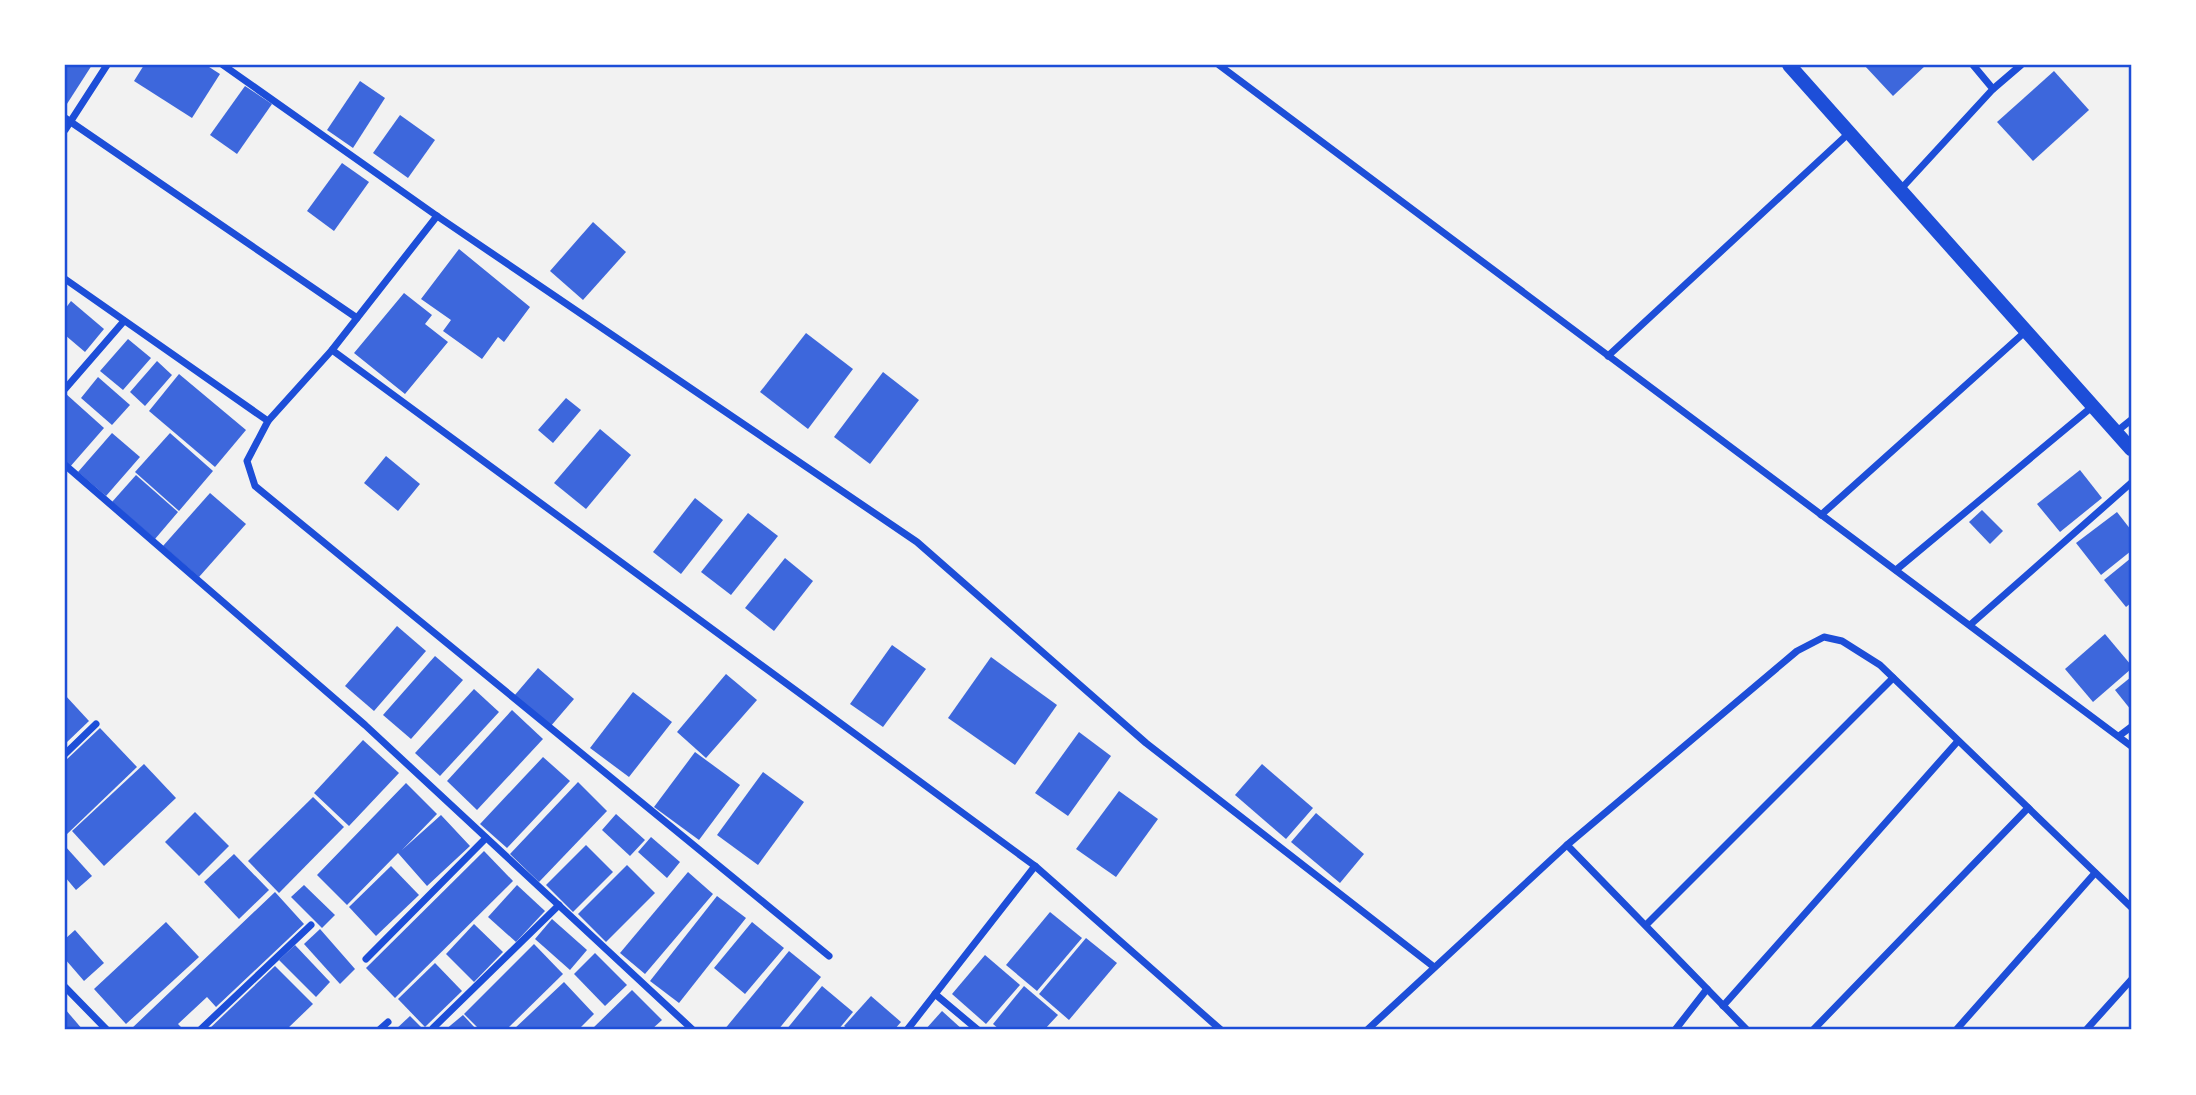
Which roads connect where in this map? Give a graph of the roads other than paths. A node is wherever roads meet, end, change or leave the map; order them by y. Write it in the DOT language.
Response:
graph roads {
  1 [pos="107,65"];
  2 [pos="223,65"];
  3 [pos="1219,65"];
  4 [pos="1789,65"];
  5 [pos="1973,65"];
  6 [pos="2021,65"];
  7 [pos="1993,89"];
  8 [pos="68,119"];
  9 [pos="65,130"];
  10 [pos="1850,132"];
  11 [pos="1900,190"];
  12 [pos="438,216"];
  13 [pos="65,279"];
  14 [pos="357,318"];
  15 [pos="124,321"];
  16 [pos="2026,331"];
  17 [pos="332,350"];
  18 [pos="1608,356"];
  19 [pos="65,389"];
  20 [pos="2092,406"];
  21 [pos="2131,420"];
  22 [pos="268,421"];
  23 [pos="2116,432"];
  24 [pos="2131,449"];
  25 [pos="65,465"];
  26 [pos="2131,483"];
  27 [pos="1822,515"];
  28 [pos="1896,570"];
  29 [pos="1970,625"];
  30 [pos="1893,678"];
  31 [pos="96,724"];
  32 [pos="2131,727"];
  33 [pos="2119,736"];
  34 [pos="1958,741"];
  35 [pos="2131,746"];
  36 [pos="65,754"];
  37 [pos="2028,808"];
  38 [pos="486,838"];
  39 [pos="1567,845"];
  40 [pos="1035,866"];
  41 [pos="2095,873"];
  42 [pos="559,905"];
  43 [pos="2131,907"];
  44 [pos="311,925"];
  45 [pos="1646,925"];
  46 [pos="829,956"];
  47 [pos="366,959"];
  48 [pos="1434,967"];
  49 [pos="2131,980"];
  50 [pos="1707,989"];
  51 [pos="67,993"];
  52 [pos="935,994"];
  53 [pos="1723,1006"];
  54 [pos="388,1022"];
  55 [pos="433,1028"];
  56 [pos="107,1030"];
  57 [pos="200,1030"];
  58 [pos="379,1030"];
  59 [pos="693,1030"];
  60 [pos="907,1030"];
  61 [pos="978,1030"];
  62 [pos="1221,1030"];
  63 [pos="1367,1030"];
  64 [pos="1675,1030"];
  65 [pos="1747,1030"];
  66 [pos="1813,1030"];
  67 [pos="1956,1030"];
  68 [pos="2087,1030"];
  1 -- 8 [label="street"];
  2 -- 12 [label="street"];
  3 -- 18 [label="street"];
  4 -- 10 [label="main road"];
  5 -- 7 [label="street"];
  6 -- 7 [label="street"];
  7 -- 11 [label="street"];
  8 -- 9 [label="street"];
  8 -- 14 [label="street"];
  10 -- 11 [label="main road"];
  10 -- 18 [label="street"];
  11 -- 16 [label="main road"];
  12 -- 14 [label="street"];
  12 -- 48 [label="street"];
  13 -- 15 [label="street"];
  14 -- 17 [label="street"];
  15 -- 19 [label="street"];
  15 -- 22 [label="street"];
  16 -- 20 [label="main road"];
  16 -- 27 [label="street"];
  17 -- 22 [label="street"];
  17 -- 40 [label="street"];
  18 -- 27 [label="street"];
  20 -- 23 [label="main road"];
  20 -- 28 [label="street"];
  21 -- 23 [label="street"];
  22 -- 46 [label="street"];
  23 -- 24 [label="main road"];
  25 -- 38 [label="street"];
  26 -- 29 [label="street"];
  27 -- 28 [label="street"];
  28 -- 29 [label="street"];
  29 -- 33 [label="street"];
  30 -- 34 [label="street"];
  30 -- 39 [label="street"];
  30 -- 45 [label="street"];
  31 -- 36 [label="street"];
  32 -- 33 [label="street"];
  33 -- 35 [label="street"];
  34 -- 37 [label="street"];
  34 -- 53 [label="street"];
  37 -- 41 [label="street"];
  37 -- 66 [label="street"];
  38 -- 42 [label="street"];
  38 -- 47 [label="street"];
  39 -- 45 [label="street"];
  39 -- 48 [label="street"];
  40 -- 52 [label="street"];
  40 -- 62 [label="street"];
  41 -- 43 [label="street"];
  41 -- 67 [label="street"];
  42 -- 55 [label="street"];
  42 -- 59 [label="street"];
  44 -- 57 [label="street"];
  45 -- 50 [label="street"];
  48 -- 63 [label="street"];
  49 -- 68 [label="street"];
  50 -- 53 [label="street"];
  50 -- 64 [label="street"];
  51 -- 56 [label="street"];
  52 -- 60 [label="street"];
  52 -- 61 [label="street"];
  53 -- 65 [label="street"];
  54 -- 58 [label="street"];
}
